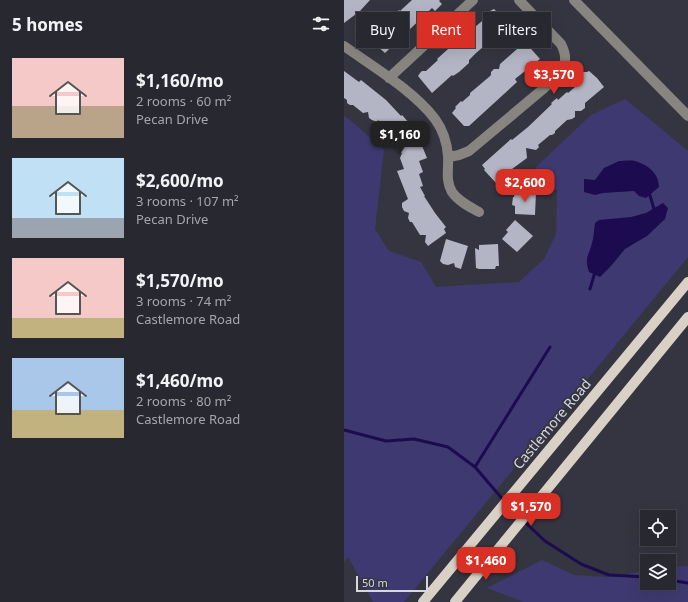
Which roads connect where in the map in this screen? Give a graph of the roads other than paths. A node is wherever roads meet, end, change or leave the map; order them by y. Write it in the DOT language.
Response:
graph roads {
  1 [pos="473,0"];
  2 [pos="519,0"];
  3 [pos="574,0"];
  4 [pos="344,46"];
  5 [pos="389,78"];
  6 [pos="688,116"];
  7 [pos="448,157"];
  8 [pos="479,212"];
  9 [pos="688,282"];
  10 [pos="688,317"];
  11 [pos="423,602"];
  12 [pos="455,602"];
  1 -- 5 [label="street"];
  2 -- 7 [label="street"];
  3 -- 6 [label="street"];
  4 -- 5 [label="street"];
  5 -- 7 [label="street"];
  7 -- 8 [label="street"];
  9 -- 11 [label="main road, Castlemore Road"];
  10 -- 12 [label="main road"];
}
